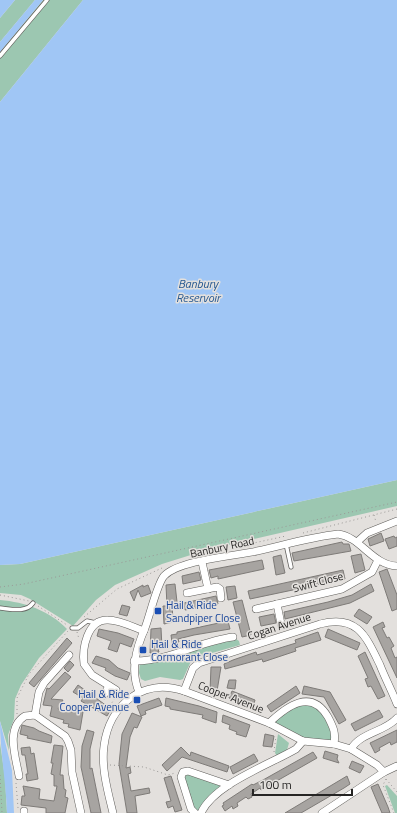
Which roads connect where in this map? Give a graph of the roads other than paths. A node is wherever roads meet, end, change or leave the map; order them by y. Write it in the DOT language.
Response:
graph roads {
  1 [pos="47,0"];
  2 [pos="0,56"];
  3 [pos="397,521"];
  4 [pos="357,542"];
  5 [pos="286,544"];
  6 [pos="378,560"];
  7 [pos="202,562"];
  8 [pos="397,566"];
  9 [pos="291,567"];
  10 [pos="208,589"];
  11 [pos="187,593"];
  12 [pos="221,598"];
  13 [pos="33,602"];
  14 [pos="277,604"];
  15 [pos="0,608"];
  16 [pos="256,609"];
  17 [pos="96,623"];
  18 [pos="281,624"];
  19 [pos="70,630"];
  20 [pos="144,631"];
  21 [pos="233,637"];
  22 [pos="69,654"];
  23 [pos="134,661"];
  24 [pos="199,663"];
  25 [pos="184,691"];
  26 [pos="139,692"];
  27 [pos="104,695"];
  28 [pos="397,704"];
  29 [pos="35,715"];
  30 [pos="397,718"];
  31 [pos="269,723"];
  32 [pos="303,741"];
  33 [pos="334,744"];
  34 [pos="351,749"];
  35 [pos="397,766"];
  36 [pos="384,776"];
  37 [pos="18,779"];
  38 [pos="229,786"];
  39 [pos="81,813"];
  40 [pos="113,813"];
  41 [pos="195,813"];
  42 [pos="202,813"];
  43 [pos="322,813"];
  1 -- 2 [label="lane"];
  3 -- 4 [label="street"];
  4 -- 5 [label="street, Banbury Road"];
  4 -- 6 [label="street, Banbury Road"];
  5 -- 7 [label="street, Banbury Road"];
  5 -- 9 [label="lane"];
  6 -- 8 [label="street, Banbury Road"];
  6 -- 14 [label="street, Swift Close"];
  7 -- 10 [label="street"];
  7 -- 20 [label="street, Banbury Road"];
  10 -- 11 [label="street"];
  10 -- 12 [label="street"];
  13 -- 15 [label="lane"];
  14 -- 16 [label="street, Swift Close"];
  14 -- 18 [label="street"];
  17 -- 19 [label="lane"];
  17 -- 20 [label="street"];
  17 -- 27 [label="street"];
  20 -- 23 [label="street, Banbury Road"];
  21 -- 23 [label="street"];
  22 -- 29 [label="street"];
  23 -- 26 [label="street, Banbury Road"];
  24 -- 25 [label="street, Cooper Avenue"];
  24 -- 28 [label="street, Cogan Avenue"];
  25 -- 26 [label="street, Cooper Avenue"];
  25 -- 31 [label="street, Cooper Avenue"];
  26 -- 40 [label="street, Cooper Avenue"];
  29 -- 37 [label="street"];
  29 -- 39 [label="street"];
  30 -- 34 [label="street"];
  31 -- 32 [label="street, Cooper Avenue"];
  31 -- 33 [label="street, Cooper Avenue"];
  32 -- 33 [label="street"];
  32 -- 38 [label="street"];
  33 -- 34 [label="street"];
  34 -- 36 [label="street"];
  35 -- 36 [label="street"];
  36 -- 43 [label="street"];
  38 -- 41 [label="street"];
  38 -- 42 [label="street"];
}
